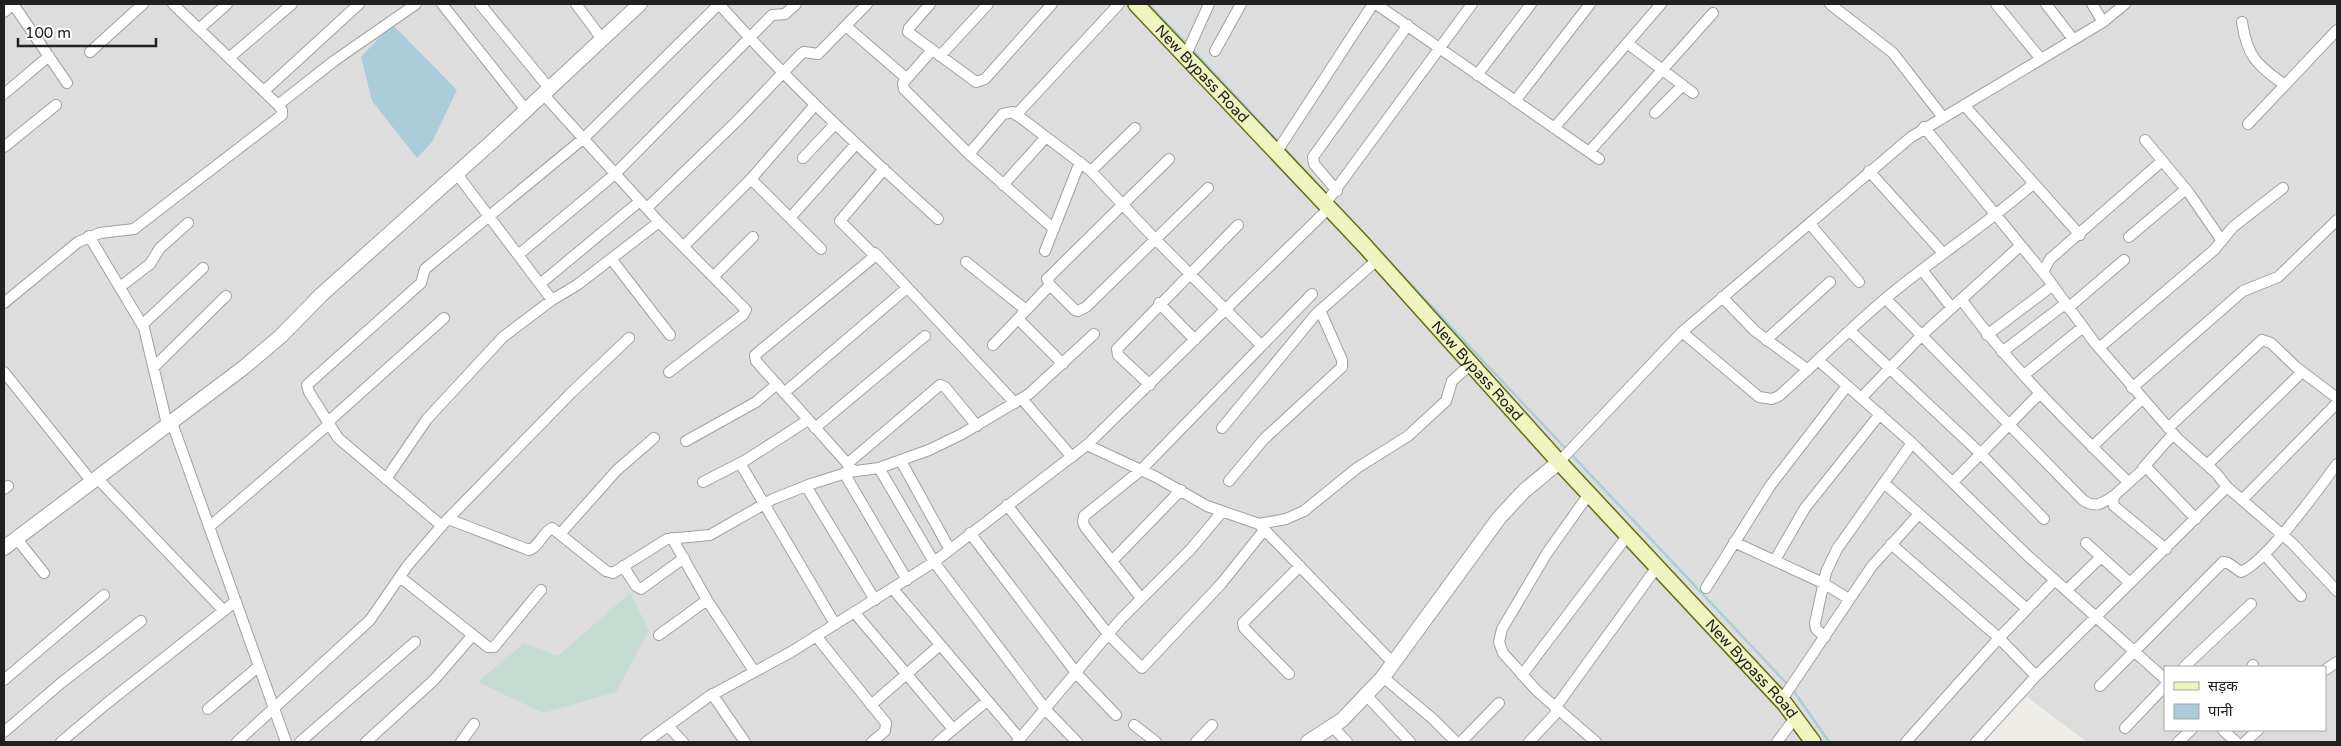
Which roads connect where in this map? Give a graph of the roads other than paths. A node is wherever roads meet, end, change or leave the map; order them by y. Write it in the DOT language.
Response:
graph roads {
  1 [pos="13,4"];
  2 [pos="143,4"];
  3 [pos="172,4"];
  4 [pos="227,4"];
  5 [pos="292,4"];
  6 [pos="359,4"];
  7 [pos="416,4"];
  8 [pos="442,4"];
  9 [pos="480,4"];
  10 [pos="576,4"];
  11 [pos="640,4"];
  12 [pos="719,4"];
  13 [pos="796,4"];
  14 [pos="867,4"];
  15 [pos="930,4"];
  16 [pos="988,4"];
  17 [pos="1052,4"];
  18 [pos="1119,4"];
  19 [pos="1136,4"];
  20 [pos="1209,4"];
  21 [pos="1241,4"];
  22 [pos="1374,4"];
  23 [pos="1398,4"];
  24 [pos="1472,4"];
  25 [pos="1531,4"];
  26 [pos="1590,4"];
  27 [pos="1661,4"];
  28 [pos="1830,4"];
  29 [pos="1996,4"];
  30 [pos="2046,4"];
  31 [pos="2092,4"];
  32 [pos="2125,4"];
  33 [pos="4,12"];
  34 [pos="1392,13"];
  35 [pos="1713,13"];
  36 [pos="2103,22"];
  37 [pos="2242,22"];
  38 [pos="1408,25"];
  39 [pos="846,26"];
  40 [pos="199,29"];
  41 [pos="2337,30"];
  42 [pos="2073,38"];
  43 [pos="602,39"];
  44 [pos="750,39"];
  45 [pos="1627,43"];
  46 [pos="1189,49"];
  47 [pos="1440,49"];
  48 [pos="1215,51"];
  49 [pos="90,52"];
  50 [pos="936,53"];
  51 [pos="49,56"];
  52 [pos="229,58"];
  53 [pos="2040,58"];
  54 [pos="1662,70"];
  55 [pos="783,73"];
  56 [pos="1477,75"];
  57 [pos="906,78"];
  58 [pos="67,83"];
  59 [pos="1683,85"];
  60 [pos="2285,85"];
  61 [pos="264,91"];
  62 [pos="546,91"];
  63 [pos="1694,93"];
  64 [pos="4,94"];
  65 [pos="1515,101"];
  66 [pos="56,104"];
  67 [pos="278,104"];
  68 [pos="815,105"];
  69 [pos="1964,105"];
  70 [pos="526,110"];
  71 [pos="1655,113"];
  72 [pos="1016,115"];
  73 [pos="1942,116"];
  74 [pos="835,124"];
  75 [pos="2248,124"];
  76 [pos="1924,127"];
  77 [pos="1135,128"];
  78 [pos="1554,128"];
  79 [pos="1046,137"];
  80 [pos="584,138"];
  81 [pos="2145,140"];
  82 [pos="856,144"];
  83 [pos="4,147"];
  84 [pos="1280,147"];
  85 [pos="1589,152"];
  86 [pos="969,154"];
  87 [pos="802,158"];
  88 [pos="1169,159"];
  89 [pos="1599,159"];
  90 [pos="2162,161"];
  91 [pos="1080,162"];
  92 [pos="884,170"];
  93 [pos="1091,172"];
  94 [pos="1869,172"];
  95 [pos="457,174"];
  96 [pos="615,174"];
  97 [pos="751,179"];
  98 [pos="2034,184"];
  99 [pos="1004,185"];
  100 [pos="1208,188"];
  101 [pos="2283,188"];
  102 [pos="2186,189"];
  103 [pos="1331,200"];
  104 [pos="1123,204"];
  105 [pos="643,205"];
  106 [pos="1996,216"];
  107 [pos="488,218"];
  108 [pos="790,218"];
  109 [pos="938,218"];
  110 [pos="2337,220"];
  111 [pos="659,222"];
  112 [pos="188,223"];
  113 [pos="1810,224"];
  114 [pos="1238,225"];
  115 [pos="1054,229"];
  116 [pos="2080,235"];
  117 [pos="89,236"];
  118 [pos="754,237"];
  119 [pos="2129,237"];
  120 [pos="1154,239"];
  121 [pos="2222,241"];
  122 [pos="684,246"];
  123 [pos="2020,246"];
  124 [pos="821,249"];
  125 [pos="1045,250"];
  126 [pos="875,253"];
  127 [pos="1943,253"];
  128 [pos="518,255"];
  129 [pos="612,260"];
  130 [pos="1377,260"];
  131 [pos="2124,260"];
  132 [pos="966,262"];
  133 [pos="203,268"];
  134 [pos="1922,270"];
  135 [pos="1189,273"];
  136 [pos="2045,275"];
  137 [pos="714,276"];
  138 [pos="1830,282"];
  139 [pos="1859,282"];
  140 [pos="540,284"];
  141 [pos="1050,285"];
  142 [pos="2052,286"];
  143 [pos="120,287"];
  144 [pos="907,288"];
  145 [pos="1312,294"];
  146 [pos="226,296"];
  147 [pos="1722,297"];
  148 [pos="1886,299"];
  149 [pos="552,300"];
  150 [pos="1960,300"];
  151 [pos="4,303"];
  152 [pos="1159,303"];
  153 [pos="2067,306"];
  154 [pos="1952,308"];
  155 [pos="1026,310"];
  156 [pos="1226,310"];
  157 [pos="1320,310"];
  158 [pos="444,318"];
  159 [pos="1018,319"];
  160 [pos="142,325"];
  161 [pos="2082,327"];
  162 [pos="1850,331"];
  163 [pos="1682,332"];
  164 [pos="1094,334"];
  165 [pos="670,335"];
  166 [pos="1922,335"];
  167 [pos="1987,335"];
  168 [pos="924,336"];
  169 [pos="629,338"];
  170 [pos="1195,340"];
  171 [pos="1766,340"];
  172 [pos="993,345"];
  173 [pos="1261,345"];
  174 [pos="2099,348"];
  175 [pos="2002,352"];
  176 [pos="1818,360"];
  177 [pos="1063,364"];
  178 [pos="1471,364"];
  179 [pos="154,367"];
  180 [pos="1890,369"];
  181 [pos="1808,370"];
  182 [pos="4,372"];
  183 [pos="669,372"];
  184 [pos="2302,372"];
  185 [pos="2024,375"];
  186 [pos="777,384"];
  187 [pos="1150,385"];
  188 [pos="1847,386"];
  189 [pos="2132,388"];
  190 [pos="2040,392"];
  191 [pos="784,393"];
  192 [pos="1861,398"];
  193 [pos="2337,398"];
  194 [pos="2142,399"];
  195 [pos="1019,401"];
  196 [pos="2337,404"];
  197 [pos="1880,414"];
  198 [pos="808,420"];
  199 [pos="169,422"];
  200 [pos="328,423"];
  201 [pos="2009,424"];
  202 [pos="977,426"];
  203 [pos="815,428"];
  204 [pos="1222,428"];
  205 [pos="2171,431"];
  206 [pos="654,438"];
  207 [pos="686,442"];
  208 [pos="1912,443"];
  209 [pos="1088,446"];
  210 [pos="2092,446"];
  211 [pos="1980,453"];
  212 [pos="1566,455"];
  213 [pos="1072,457"];
  214 [pos="901,461"];
  215 [pos="740,463"];
  216 [pos="2337,464"];
  217 [pos="2207,465"];
  218 [pos="879,468"];
  219 [pos="2143,468"];
  220 [pos="848,469"];
  221 [pos="1141,470"];
  222 [pos="386,479"];
  223 [pos="95,480"];
  224 [pos="1228,481"];
  225 [pos="1954,481"];
  226 [pos="703,482"];
  227 [pos="2128,482"];
  228 [pos="1884,483"];
  229 [pos="806,486"];
  230 [pos="2227,487"];
  231 [pos="1181,490"];
  232 [pos="1589,494"];
  233 [pos="2115,495"];
  234 [pos="2243,499"];
  235 [pos="763,505"];
  236 [pos="1007,505"];
  237 [pos="1222,512"];
  238 [pos="1919,514"];
  239 [pos="2044,519"];
  240 [pos="2196,519"];
  241 [pos="445,523"];
  242 [pos="1262,526"];
  243 [pos="209,527"];
  244 [pos="970,533"];
  245 [pos="560,534"];
  246 [pos="2282,534"];
  247 [pos="1628,535"];
  248 [pos="16,538"];
  249 [pos="672,538"];
  250 [pos="1734,542"];
  251 [pos="2086,543"];
  252 [pos="1891,544"];
  253 [pos="4,548"];
  254 [pos="2166,549"];
  255 [pos="950,550"];
  256 [pos="2264,554"];
  257 [pos="2101,557"];
  258 [pos="684,558"];
  259 [pos="1775,560"];
  260 [pos="1112,561"];
  261 [pos="934,562"];
  262 [pos="623,566"];
  263 [pos="1300,566"];
  264 [pos="1657,567"];
  265 [pos="44,573"];
  266 [pos="400,577"];
  267 [pos="907,580"];
  268 [pos="2055,580"];
  269 [pos="1823,583"];
  270 [pos="2130,583"];
  271 [pos="1706,588"];
  272 [pos="893,589"];
  273 [pos="541,590"];
  274 [pos="2067,590"];
  275 [pos="2337,592"];
  276 [pos="104,595"];
  277 [pos="2300,596"];
  278 [pos="1141,598"];
  279 [pos="1850,599"];
  280 [pos="707,600"];
  281 [pos="875,600"];
  282 [pos="236,602"];
  283 [pos="2251,604"];
  284 [pos="2027,609"];
  285 [pos="224,611"];
  286 [pos="854,612"];
  287 [pos="2097,616"];
  288 [pos="141,621"];
  289 [pos="835,624"];
  290 [pos="1108,634"];
  291 [pos="659,635"];
  292 [pos="472,636"];
  293 [pos="816,636"];
  294 [pos="1825,637"];
  295 [pos="1999,638"];
  296 [pos="415,642"];
  297 [pos="940,645"];
  298 [pos="2135,650"];
  299 [pos="2337,662"];
  300 [pos="1394,664"];
  301 [pos="259,666"];
  302 [pos="2185,666"];
  303 [pos="2326,669"];
  304 [pos="754,671"];
  305 [pos="907,674"];
  306 [pos="1077,674"];
  307 [pos="1289,674"];
  308 [pos="1522,675"];
  309 [pos="2036,676"];
  310 [pos="1383,677"];
  311 [pos="2164,678"];
  312 [pos="4,680"];
  313 [pos="2100,686"];
  314 [pos="2164,687"];
  315 [pos="712,694"];
  316 [pos="1787,694"];
  317 [pos="1366,695"];
  318 [pos="987,700"];
  319 [pos="1499,703"];
  320 [pos="871,705"];
  321 [pos="208,709"];
  322 [pos="274,709"];
  323 [pos="1557,709"];
  324 [pos="1046,710"];
  325 [pos="1116,715"];
  326 [pos="1795,718"];
  327 [pos="474,724"];
  328 [pos="1134,725"];
  329 [pos="1212,725"];
  330 [pos="668,726"];
  331 [pos="1332,727"];
  332 [pos="2125,728"];
  333 [pos="953,729"];
  334 [pos="2190,731"];
  335 [pos="2224,731"];
  336 [pos="2257,731"];
  337 [pos="4,732"];
  338 [pos="1018,741"];
  339 [pos="61,742"];
  340 [pos="238,742"];
  341 [pos="286,742"];
  342 [pos="300,742"];
  343 [pos="366,742"];
  344 [pos="460,742"];
  345 [pos="646,742"];
  346 [pos="683,742"];
  347 [pos="745,742"];
  348 [pos="872,742"];
  349 [pos="938,742"];
  350 [pos="1077,742"];
  351 [pos="1156,742"];
  352 [pos="1196,742"];
  353 [pos="1308,742"];
  354 [pos="1346,742"];
  355 [pos="1410,742"];
  356 [pos="1456,742"];
  357 [pos="1461,742"];
  358 [pos="1529,742"];
  359 [pos="1596,742"];
  360 [pos="1777,742"];
  361 [pos="1814,742"];
  362 [pos="1906,742"];
  363 [pos="1976,742"];
  364 [pos="2178,742"];
  365 [pos="2236,742"];
  366 [pos="2245,742"];
  1 -- 33 [label="street"];
  1 -- 51 [label="street"];
  2 -- 49 [label="street"];
  3 -- 40 [label="street"];
  4 -- 40 [label="street"];
  5 -- 52 [label="street"];
  6 -- 61 [label="street"];
  7 -- 67 [label="street"];
  8 -- 70 [label="street"];
  9 -- 62 [label="street"];
  10 -- 43 [label="street"];
  11 -- 43 [label="street"];
  12 -- 44 [label="street"];
  12 -- 80 [label="street"];
  13 -- 44 [label="street"];
  14 -- 39 [label="street"];
  15 -- 50 [label="street"];
  16 -- 50 [label="street"];
  17 -- 50 [label="street"];
  18 -- 72 [label="street"];
  19 -- 46 [label="main road, New Bypass Road"];
  20 -- 46 [label="street"];
  21 -- 48 [label="street"];
  22 -- 34 [label="street"];
  22 -- 84 [label="street"];
  23 -- 34 [label="street"];
  24 -- 47 [label="street"];
  25 -- 56 [label="street"];
  26 -- 65 [label="street"];
  27 -- 45 [label="street"];
  28 -- 73 [label="street"];
  29 -- 53 [label="street"];
  30 -- 42 [label="street"];
  31 -- 36 [label="street"];
  32 -- 36 [label="street"];
  34 -- 38 [label="street"];
  35 -- 54 [label="street"];
  36 -- 42 [label="street"];
  37 -- 60 [label="street"];
  38 -- 47 [label="street"];
  38 -- 103 [label="street"];
  39 -- 55 [label="street"];
  39 -- 57 [label="street"];
  40 -- 52 [label="street"];
  41 -- 60 [label="street"];
  42 -- 53 [label="street"];
  43 -- 62 [label="street"];
  44 -- 55 [label="street"];
  44 -- 96 [label="street"];
  45 -- 54 [label="street"];
  45 -- 78 [label="street"];
  46 -- 84 [label="main road, New Bypass Road"];
  47 -- 56 [label="street"];
  47 -- 103 [label="street"];
  50 -- 57 [label="street"];
  51 -- 58 [label="street"];
  51 -- 64 [label="street"];
  52 -- 61 [label="street"];
  53 -- 69 [label="street"];
  54 -- 59 [label="street"];
  54 -- 85 [label="street"];
  55 -- 68 [label="street"];
  55 -- 105 [label="street"];
  56 -- 65 [label="street"];
  57 -- 86 [label="street"];
  59 -- 63 [label="street"];
  59 -- 71 [label="street"];
  60 -- 75 [label="street"];
  61 -- 67 [label="street"];
  62 -- 70 [label="street"];
  62 -- 80 [label="street"];
  65 -- 78 [label="street"];
  66 -- 83 [label="street"];
  67 -- 117 [label="street"];
  68 -- 74 [label="street"];
  68 -- 97 [label="street"];
  69 -- 73 [label="street"];
  69 -- 98 [label="street"];
  70 -- 95 [label="street"];
  72 -- 79 [label="street"];
  72 -- 86 [label="street"];
  73 -- 76 [label="street"];
  74 -- 82 [label="street"];
  74 -- 87 [label="street"];
  76 -- 94 [label="street"];
  76 -- 106 [label="street"];
  77 -- 93 [label="street"];
  78 -- 85 [label="street"];
  79 -- 91 [label="street"];
  79 -- 99 [label="street"];
  80 -- 96 [label="street"];
  80 -- 107 [label="street"];
  81 -- 90 [label="street"];
  82 -- 92 [label="street"];
  82 -- 108 [label="street"];
  84 -- 103 [label="main road, New Bypass Road"];
  85 -- 89 [label="street"];
  86 -- 99 [label="street"];
  88 -- 104 [label="street"];
  90 -- 102 [label="street"];
  90 -- 116 [label="street"];
  91 -- 93 [label="street"];
  91 -- 115 [label="street"];
  92 -- 109 [label="street"];
  92 -- 126 [label="street"];
  93 -- 104 [label="street"];
  94 -- 113 [label="street"];
  94 -- 127 [label="street"];
  95 -- 107 [label="street"];
  95 -- 199 [label="street"];
  96 -- 105 [label="street"];
  96 -- 128 [label="street"];
  97 -- 108 [label="street"];
  97 -- 122 [label="street"];
  98 -- 106 [label="street"];
  98 -- 116 [label="street"];
  99 -- 115 [label="street"];
  100 -- 120 [label="street"];
  101 -- 121 [label="street"];
  102 -- 119 [label="street"];
  102 -- 121 [label="street"];
  103 -- 130 [label="main road, New Bypass Road"];
  103 -- 156 [label="street"];
  104 -- 120 [label="street"];
  104 -- 141 [label="street"];
  105 -- 111 [label="street"];
  105 -- 140 [label="street"];
  106 -- 123 [label="street"];
  106 -- 127 [label="street"];
  107 -- 128 [label="street"];
  107 -- 200 [label="street"];
  108 -- 124 [label="street"];
  110 -- 189 [label="street"];
  111 -- 122 [label="street"];
  111 -- 129 [label="street"];
  112 -- 143 [label="street"];
  113 -- 139 [label="street"];
  113 -- 147 [label="street"];
  114 -- 135 [label="street"];
  115 -- 125 [label="street"];
  116 -- 136 [label="street"];
  117 -- 143 [label="street"];
  117 -- 151 [label="street"];
  118 -- 137 [label="street"];
  120 -- 135 [label="street"];
  120 -- 141 [label="street"];
  121 -- 174 [label="street"];
  122 -- 137 [label="street"];
  123 -- 136 [label="street"];
  123 -- 150 [label="street"];
  126 -- 144 [label="street"];
  126 -- 186 [label="street"];
  127 -- 134 [label="street"];
  128 -- 140 [label="street"];
  129 -- 149 [label="street"];
  129 -- 165 [label="street"];
  130 -- 157 [label="street"];
  130 -- 178 [label="main road, New Bypass Road"];
  131 -- 153 [label="street"];
  132 -- 155 [label="street"];
  133 -- 160 [label="street"];
  134 -- 148 [label="street"];
  134 -- 154 [label="street"];
  135 -- 152 [label="street"];
  135 -- 156 [label="street"];
  136 -- 142 [label="street"];
  137 -- 183 [label="street"];
  138 -- 171 [label="street"];
  140 -- 149 [label="street"];
  141 -- 155 [label="street"];
  142 -- 153 [label="street"];
  142 -- 167 [label="street"];
  143 -- 160 [label="street"];
  144 -- 191 [label="street"];
  144 -- 195 [label="street"];
  145 -- 173 [label="street"];
  146 -- 179 [label="street"];
  147 -- 163 [label="street"];
  147 -- 171 [label="street"];
  148 -- 162 [label="street"];
  148 -- 166 [label="street"];
  149 -- 222 [label="street"];
  150 -- 154 [label="street"];
  150 -- 167 [label="street"];
  152 -- 170 [label="street"];
  152 -- 187 [label="street"];
  153 -- 161 [label="street"];
  153 -- 175 [label="street"];
  154 -- 166 [label="street"];
  155 -- 159 [label="street"];
  156 -- 170 [label="street"];
  156 -- 173 [label="street"];
  157 -- 204 [label="street"];
  157 -- 224 [label="street"];
  158 -- 200 [label="street"];
  159 -- 172 [label="street"];
  159 -- 177 [label="street"];
  160 -- 179 [label="street"];
  161 -- 174 [label="street"];
  161 -- 185 [label="street"];
  162 -- 176 [label="street"];
  162 -- 180 [label="street"];
  163 -- 181 [label="street"];
  163 -- 212 [label="street"];
  164 -- 177 [label="street"];
  166 -- 180 [label="street"];
  166 -- 201 [label="street"];
  167 -- 175 [label="street"];
  168 -- 203 [label="street"];
  169 -- 241 [label="street"];
  170 -- 187 [label="street"];
  171 -- 181 [label="street"];
  173 -- 221 [label="street"];
  174 -- 189 [label="street"];
  175 -- 185 [label="street"];
  176 -- 181 [label="street"];
  176 -- 188 [label="street"];
  177 -- 195 [label="street"];
  178 -- 212 [label="main road, New Bypass Road"];
  178 -- 242 [label="street"];
  179 -- 199 [label="street"];
  180 -- 192 [label="street"];
  180 -- 211 [label="street"];
  182 -- 223 [label="street"];
  184 -- 193 [label="street"];
  184 -- 205 [label="street"];
  184 -- 217 [label="street"];
  185 -- 190 [label="street"];
  186 -- 191 [label="street"];
  186 -- 207 [label="street"];
  187 -- 209 [label="street"];
  188 -- 192 [label="street"];
  188 -- 250 [label="street"];
  189 -- 194 [label="street"];
  190 -- 201 [label="street"];
  190 -- 210 [label="street"];
  191 -- 198 [label="street"];
  192 -- 197 [label="street"];
  194 -- 205 [label="street"];
  194 -- 210 [label="street"];
  195 -- 202 [label="street"];
  195 -- 213 [label="street"];
  196 -- 234 [label="street"];
  197 -- 208 [label="street"];
  197 -- 259 [label="street"];
  198 -- 203 [label="street"];
  198 -- 215 [label="street"];
  199 -- 223 [label="street"];
  199 -- 243 [label="street"];
  200 -- 222 [label="street"];
  200 -- 243 [label="street"];
  201 -- 211 [label="street"];
  201 -- 233 [label="street"];
  202 -- 214 [label="street"];
  202 -- 220 [label="street"];
  203 -- 220 [label="street"];
  205 -- 217 [label="street"];
  205 -- 219 [label="street"];
  206 -- 245 [label="street"];
  208 -- 225 [label="street"];
  208 -- 228 [label="street"];
  209 -- 213 [label="street"];
  209 -- 221 [label="street"];
  210 -- 227 [label="street"];
  211 -- 225 [label="street"];
  211 -- 239 [label="street"];
  212 -- 232 [label="main road, New Bypass Road"];
  212 -- 300 [label="street"];
  213 -- 236 [label="street"];
  214 -- 218 [label="street"];
  214 -- 255 [label="street"];
  215 -- 226 [label="street"];
  215 -- 235 [label="street"];
  216 -- 246 [label="street"];
  217 -- 230 [label="street"];
  218 -- 220 [label="street"];
  218 -- 261 [label="street"];
  219 -- 227 [label="street"];
  219 -- 240 [label="street"];
  220 -- 229 [label="street"];
  220 -- 267 [label="street"];
  221 -- 231 [label="street"];
  221 -- 260 [label="street"];
  222 -- 241 [label="street"];
  223 -- 248 [label="street"];
  223 -- 285 [label="street"];
  225 -- 268 [label="street"];
  227 -- 233 [label="street"];
  228 -- 238 [label="street"];
  228 -- 269 [label="street"];
  229 -- 235 [label="street"];
  229 -- 281 [label="street"];
  230 -- 234 [label="street"];
  230 -- 240 [label="street"];
  231 -- 237 [label="street"];
  231 -- 260 [label="street"];
  232 -- 247 [label="main road, New Bypass Road"];
  232 -- 308 [label="street"];
  233 -- 254 [label="street"];
  234 -- 246 [label="street"];
  235 -- 249 [label="street"];
  235 -- 289 [label="street"];
  236 -- 244 [label="street"];
  236 -- 290 [label="street"];
  237 -- 242 [label="street"];
  237 -- 278 [label="street"];
  238 -- 252 [label="street"];
  238 -- 284 [label="street"];
  240 -- 254 [label="street"];
  241 -- 245 [label="street"];
  241 -- 266 [label="street"];
  242 -- 263 [label="street"];
  242 -- 290 [label="street"];
  243 -- 282 [label="street"];
  244 -- 255 [label="street"];
  244 -- 306 [label="street"];
  245 -- 262 [label="street"];
  246 -- 256 [label="street"];
  246 -- 275 [label="street"];
  247 -- 264 [label="main road, New Bypass Road"];
  247 -- 308 [label="street"];
  248 -- 253 [label="street"];
  248 -- 265 [label="street"];
  249 -- 258 [label="street"];
  249 -- 262 [label="street"];
  250 -- 259 [label="street"];
  250 -- 271 [label="street"];
  251 -- 257 [label="street"];
  252 -- 279 [label="street"];
  252 -- 295 [label="street"];
  254 -- 270 [label="street"];
  255 -- 261 [label="street"];
  256 -- 277 [label="street"];
  256 -- 298 [label="street"];
  257 -- 270 [label="street"];
  257 -- 274 [label="street"];
  258 -- 262 [label="street"];
  258 -- 280 [label="street"];
  259 -- 269 [label="street"];
  260 -- 278 [label="street"];
  261 -- 267 [label="street"];
  261 -- 324 [label="street"];
  263 -- 300 [label="street"];
  263 -- 307 [label="street"];
  264 -- 316 [label="main road, New Bypass Road"];
  264 -- 323 [label="street"];
  266 -- 292 [label="street"];
  266 -- 322 [label="street"];
  267 -- 272 [label="street"];
  268 -- 274 [label="street"];
  268 -- 284 [label="street"];
  269 -- 279 [label="street"];
  269 -- 294 [label="street"];
  270 -- 287 [label="street"];
  272 -- 281 [label="street"];
  272 -- 297 [label="street"];
  273 -- 292 [label="street"];
  274 -- 287 [label="street"];
  276 -- 312 [label="street"];
  278 -- 290 [label="street"];
  279 -- 294 [label="street"];
  280 -- 291 [label="street"];
  280 -- 304 [label="street"];
  281 -- 286 [label="street"];
  282 -- 285 [label="street"];
  282 -- 301 [label="street"];
  283 -- 302 [label="street"];
  284 -- 295 [label="street"];
  285 -- 339 [label="street"];
  286 -- 289 [label="street"];
  286 -- 305 [label="street"];
  287 -- 298 [label="street"];
  287 -- 309 [label="street"];
  288 -- 337 [label="street"];
  289 -- 293 [label="street"];
  290 -- 306 [label="street"];
  292 -- 343 [label="street"];
  293 -- 304 [label="street"];
  293 -- 320 [label="street"];
  294 -- 316 [label="street"];
  295 -- 309 [label="street"];
  295 -- 362 [label="street"];
  296 -- 342 [label="street"];
  297 -- 305 [label="street"];
  297 -- 318 [label="street"];
  298 -- 311 [label="street"];
  298 -- 313 [label="street"];
  299 -- 303 [label="street"];
  300 -- 310 [label="street"];
  301 -- 321 [label="street"];
  301 -- 322 [label="street"];
  304 -- 315 [label="street"];
  305 -- 320 [label="street"];
  305 -- 333 [label="street"];
  306 -- 324 [label="street"];
  306 -- 325 [label="street"];
  308 -- 323 [label="street"];
  309 -- 363 [label="street"];
  310 -- 317 [label="street"];
  310 -- 356 [label="street"];
  314 -- 332 [label="street"];
  315 -- 330 [label="street"];
  315 -- 347 [label="street"];
  316 -- 326 [label="main road, New Bypass Road"];
  317 -- 331 [label="street"];
  317 -- 355 [label="street"];
  318 -- 333 [label="street"];
  318 -- 338 [label="street"];
  319 -- 357 [label="street"];
  320 -- 348 [label="street"];
  322 -- 340 [label="street"];
  322 -- 341 [label="street"];
  323 -- 358 [label="street"];
  323 -- 359 [label="street"];
  324 -- 338 [label="street"];
  324 -- 350 [label="street"];
  326 -- 360 [label="street"];
  326 -- 361 [label="main road, New Bypass Road"];
  327 -- 344 [label="street"];
  328 -- 351 [label="street"];
  329 -- 352 [label="street"];
  330 -- 345 [label="street"];
  330 -- 346 [label="street"];
  331 -- 353 [label="street"];
  331 -- 354 [label="street"];
  333 -- 349 [label="street"];
  334 -- 364 [label="street"];
  335 -- 365 [label="street"];
  336 -- 366 [label="street"];
}
